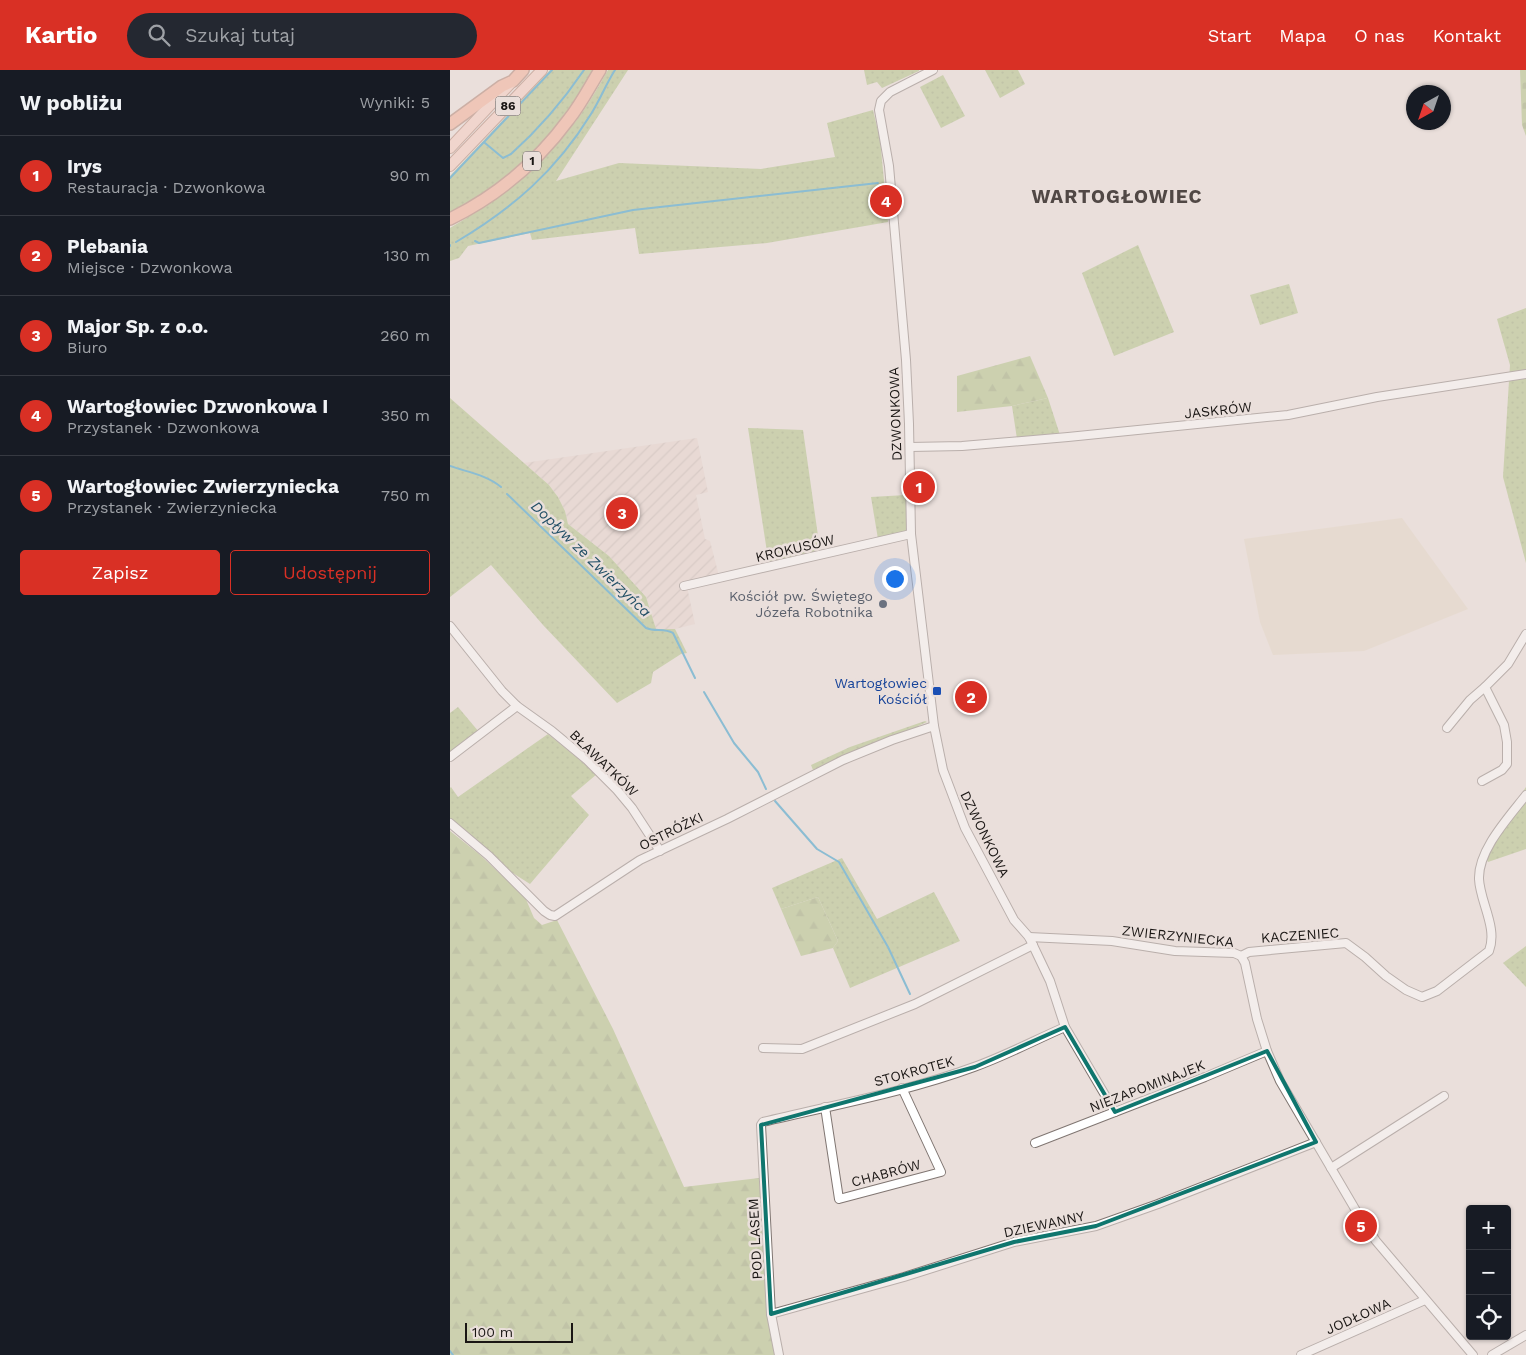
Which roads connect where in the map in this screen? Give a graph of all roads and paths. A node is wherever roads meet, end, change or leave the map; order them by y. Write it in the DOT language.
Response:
graph roads {
  1 [pos="523,70"];
  2 [pos="542,70"];
  3 [pos="600,70"];
  4 [pos="933,70"];
  5 [pos="513,81"];
  6 [pos="450,124"];
  7 [pos="450,148"];
  8 [pos="450,166"];
  9 [pos="450,220"];
  10 [pos="1526,374"];
  11 [pos="910,447"];
  12 [pos="911,534"];
  13 [pos="684,586"];
  14 [pos="450,626"];
  15 [pos="1526,634"];
  16 [pos="1485,687"];
  17 [pos="517,706"];
  18 [pos="934,726"];
  19 [pos="1446,728"];
  20 [pos="450,757"];
  21 [pos="1482,781"];
  22 [pos="1526,795"];
  23 [pos="450,823"];
  24 [pos="660,851"];
  25 [pos="1029,936"];
  26 [pos="1032,944"];
  27 [pos="1241,956"];
  28 [pos="1065,1027"];
  29 [pos="762,1048"];
  30 [pos="1267,1051"];
  31 [pos="902,1088"];
  32 [pos="1444,1096"];
  33 [pos="825,1107"];
  34 [pos="1115,1112"];
  35 [pos="763,1122"];
  36 [pos="1316,1142"];
  37 [pos="1035,1143"];
  38 [pos="1331,1168"];
  39 [pos="1425,1300"];
  40 [pos="771,1314"];
  41 [pos="1526,1335"];
  42 [pos="779,1355"];
  43 [pos="1301,1355"];
  44 [pos="1473,1355"];
  45 [pos="1492,1355"];
  1 -- 5 [label="highway"];
  2 -- 8 [label="main road, 86"];
  3 -- 9 [label="highway, 1"];
  4 -- 11 [label="street, DZWONKOWA"];
  5 -- 6 [label="highway"];
  5 -- 7 [label="main road, 86"];
  10 -- 11 [label="street, JASKRÓW"];
  11 -- 12 [label="street, DZWONKOWA"];
  12 -- 13 [label="street, KROKUSÓW"];
  12 -- 18 [label="street, DZWONKOWA"];
  14 -- 17 [label="street, BŁAWATKÓW"];
  15 -- 16 [label="street"];
  16 -- 19 [label="street"];
  16 -- 21 [label="street"];
  17 -- 20 [label="street"];
  17 -- 24 [label="street, BŁAWATKÓW"];
  18 -- 24 [label="street, OSTRÓŻKI"];
  18 -- 25 [label="street, DZWONKOWA"];
  22 -- 27 [label="street, KACZENIEC"];
  23 -- 24 [label="street, OSTRÓŻKI"];
  25 -- 26 [label="street, DZWONKOWA"];
  25 -- 27 [label="street, ZWIERZYNIECKA"];
  26 -- 28 [label="street, DZWONKOWA"];
  26 -- 29 [label="street"];
  27 -- 30 [label="street, ZWIERZYNIECKA"];
  28 -- 31 [label="street, STOKROTEK"];
  28 -- 34 [label="street, DZWONKOWA"];
  30 -- 34 [label="street, NIEZAPOMINAJEK"];
  30 -- 36 [label="street, ZWIERZYNIECKA"];
  31 -- 33 [label="street, STOKROTEK"];
  31 -- 33 [label="street, CHABRÓW"];
  32 -- 38 [label="street"];
  33 -- 35 [label="street, STOKROTEK"];
  34 -- 37 [label="street, NIEZAPOMINAJEK"];
  35 -- 40 [label="street, POD LASEM"];
  36 -- 38 [label="street, ZWIERZYNIECKA"];
  36 -- 40 [label="street, DZIEWANNY"];
  38 -- 39 [label="street, ZWIERZYNIECKA"];
  39 -- 43 [label="street, JODŁOWA"];
  39 -- 44 [label="street, ZWIERZYNIECKA"];
  40 -- 42 [label="street, POD LASEM"];
  41 -- 45 [label="street"];
}
